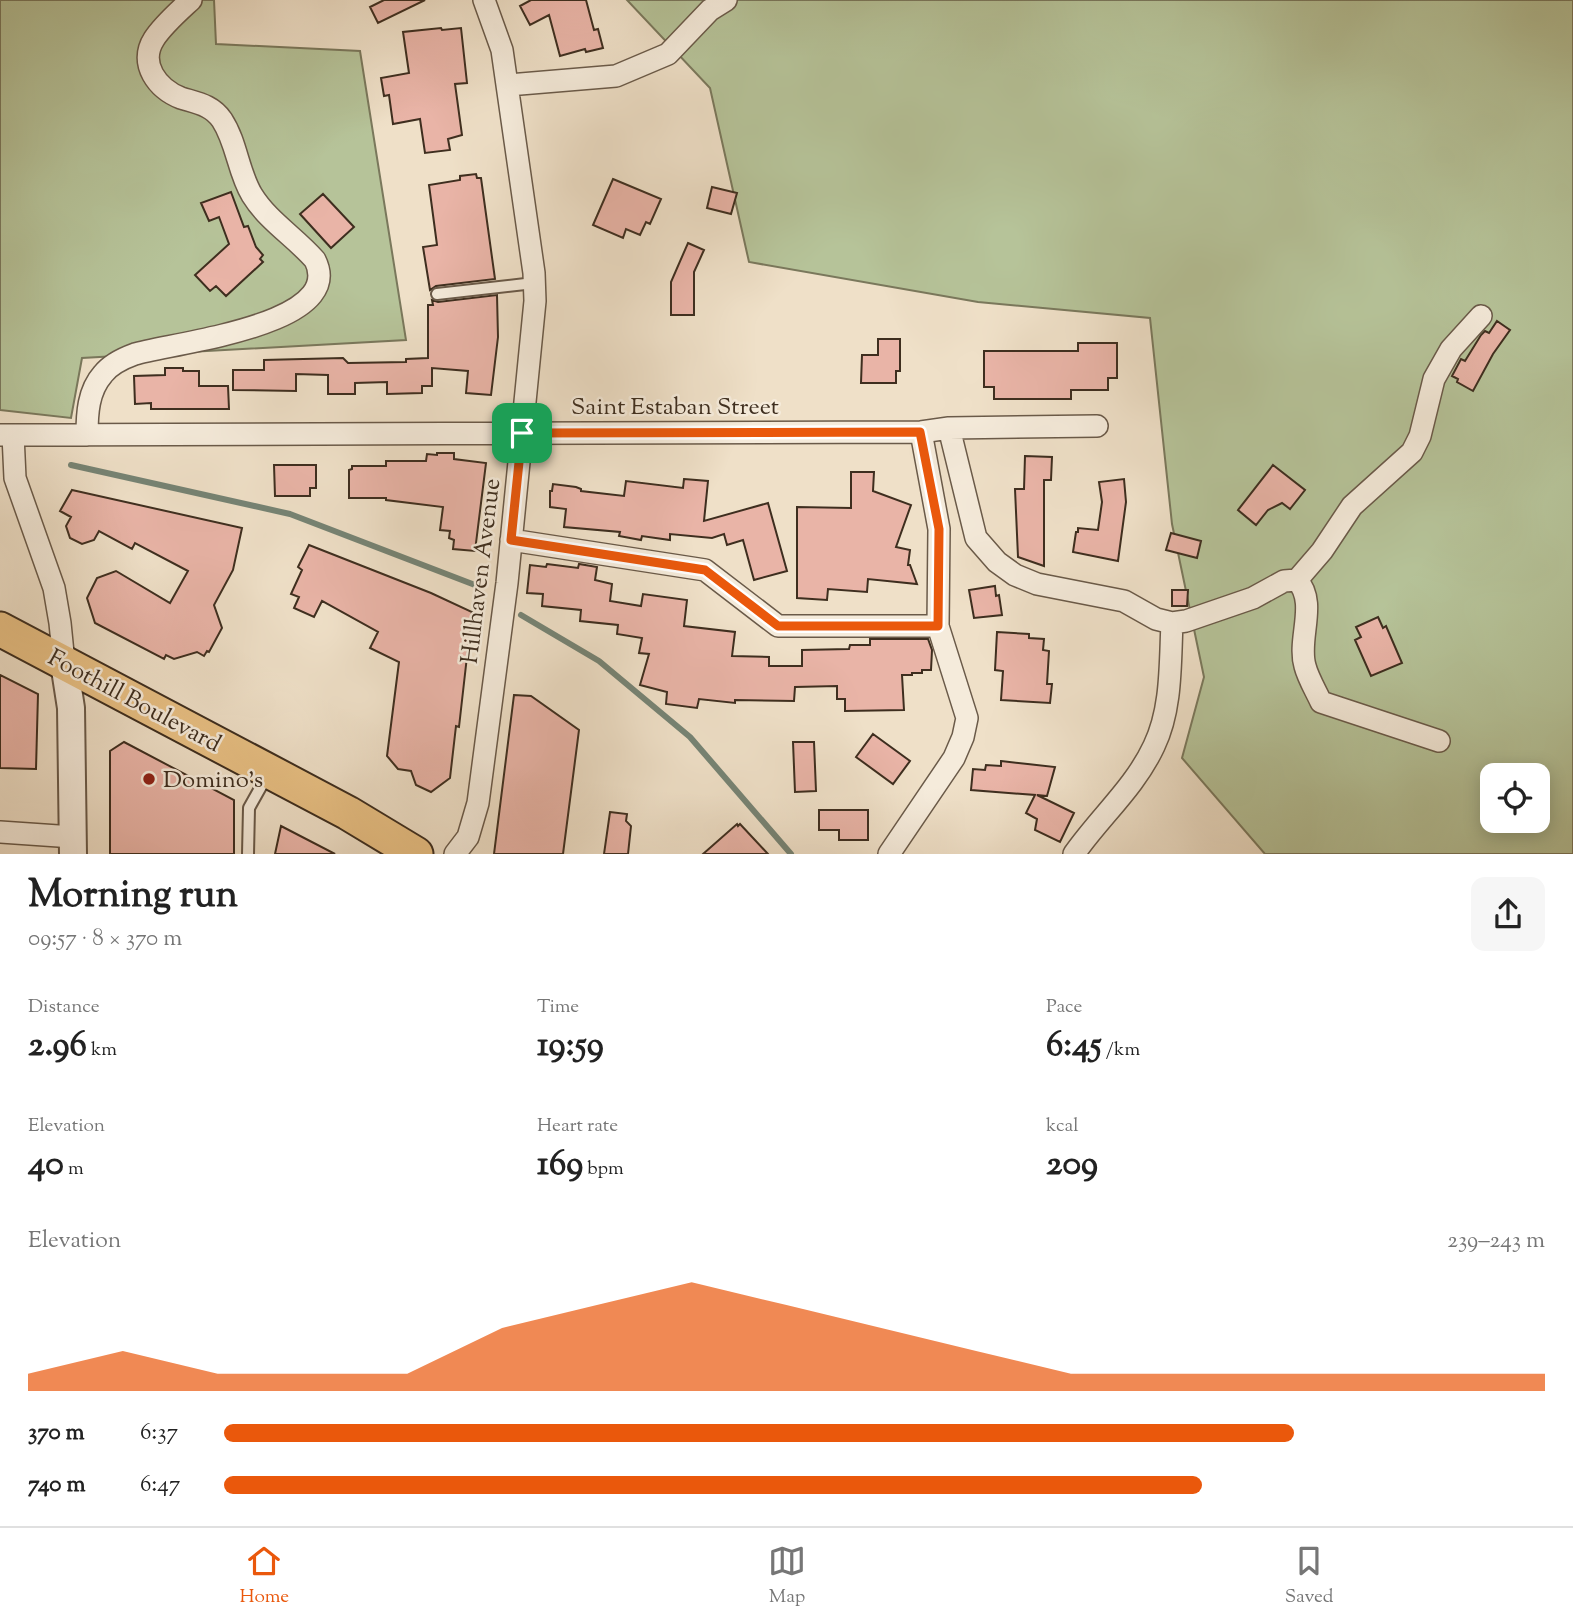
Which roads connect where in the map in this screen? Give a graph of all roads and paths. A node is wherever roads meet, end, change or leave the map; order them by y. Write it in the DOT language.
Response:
graph roads {
  1 [pos="191,0"];
  2 [pos="484,0"];
  3 [pos="726,0"];
  4 [pos="508,85"];
  5 [pos="534,283"];
  6 [pos="437,294"];
  7 [pos="1481,316"];
  8 [pos="1097,426"];
  9 [pos="948,428"];
  10 [pos="920,432"];
  11 [pos="522,433"];
  12 [pos="6,435"];
  13 [pos="87,435"];
  14 [pos="511,540"];
  15 [pos="1297,580"];
  16 [pos="1172,623"];
  17 [pos="938,626"];
  18 [pos="0,629"];
  19 [pos="64,663"];
  20 [pos="1439,741"];
  21 [pos="269,771"];
  22 [pos="0,832"];
  23 [pos="73,846"];
  24 [pos="248,854"];
  25 [pos="416,854"];
  26 [pos="455,854"];
  27 [pos="889,854"];
  28 [pos="1074,854"];
  1 -- 13 [label="street"];
  2 -- 4 [label="street, Hillhaven Avenue"];
  3 -- 4 [label="street"];
  4 -- 5 [label="street, Hillhaven Avenue"];
  5 -- 6 [label="lane"];
  5 -- 11 [label="street, Hillhaven Avenue"];
  7 -- 15 [label="street"];
  8 -- 9 [label="street, Saint Estaban Street"];
  9 -- 10 [label="street, Saint Estaban Street"];
  9 -- 16 [label="street"];
  10 -- 11 [label="street, Saint Estaban Street"];
  10 -- 17 [label="street"];
  11 -- 13 [label="street, Saint Estaban Street"];
  11 -- 14 [label="street, Hillhaven Avenue"];
  12 -- 13 [label="street, Saint Estaban Street"];
  12 -- 19 [label="street"];
  14 -- 17 [label="street"];
  14 -- 26 [label="street, Hillhaven Avenue"];
  15 -- 16 [label="street"];
  15 -- 20 [label="street"];
  16 -- 28 [label="street"];
  17 -- 27 [label="street"];
  18 -- 19 [label="main road, Foothill Boulevard"];
  19 -- 21 [label="main road, Foothill Boulevard"];
  19 -- 23 [label="street"];
  21 -- 24 [label="lane"];
  21 -- 25 [label="main road, Foothill Boulevard"];
  22 -- 23 [label="street"];
}
